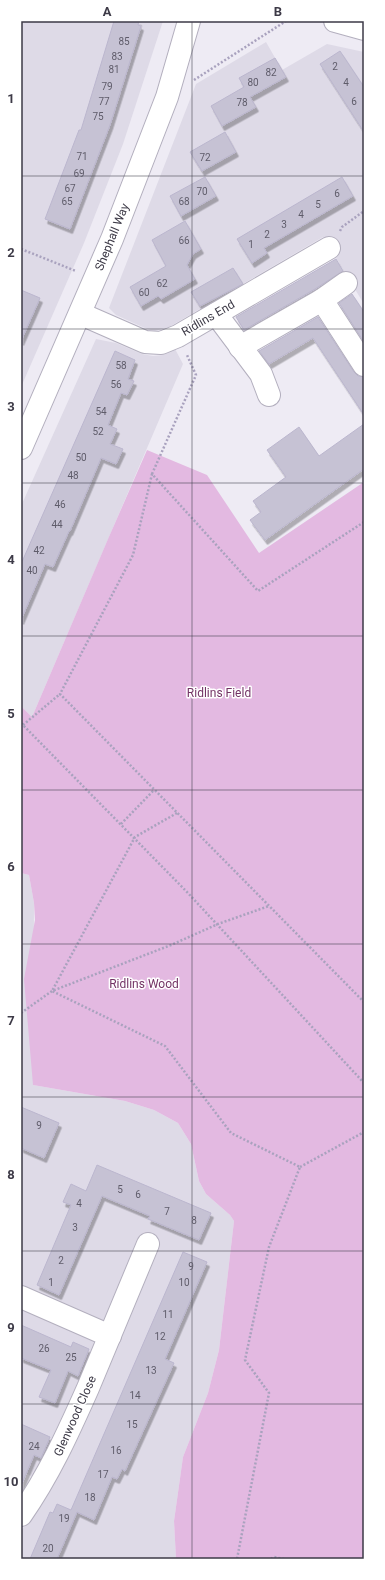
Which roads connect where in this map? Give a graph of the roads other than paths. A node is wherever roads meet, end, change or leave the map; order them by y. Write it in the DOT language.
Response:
graph roads {
  1 [pos="189,21"];
  2 [pos="335,21"];
  3 [pos="364,30"];
  4 [pos="329,248"];
  5 [pos="346,283"];
  6 [pos="322,300"];
  7 [pos="80,314"];
  8 [pos="216,314"];
  9 [pos="240,347"];
  10 [pos="364,365"];
  11 [pos="270,395"];
  12 [pos="21,448"];
  13 [pos="148,1244"];
  14 [pos="21,1297"];
  15 [pos="110,1336"];
  16 [pos="29,1489"];
  17 [pos="21,1515"];
  1 -- 7 [label="street, Shephall Way"];
  2 -- 3 [label="street"];
  4 -- 8 [label="street, Ridlins End"];
  5 -- 6 [label="street"];
  6 -- 9 [label="street"];
  6 -- 10 [label="street"];
  7 -- 8 [label="street, Ridlins End"];
  7 -- 12 [label="street, Shephall Way"];
  8 -- 9 [label="street"];
  9 -- 11 [label="street"];
  13 -- 15 [label="street, Glenwood Close"];
  14 -- 15 [label="street"];
  15 -- 16 [label="street, Glenwood Close"];
  16 -- 17 [label="street, Glenwood Close"];
}
